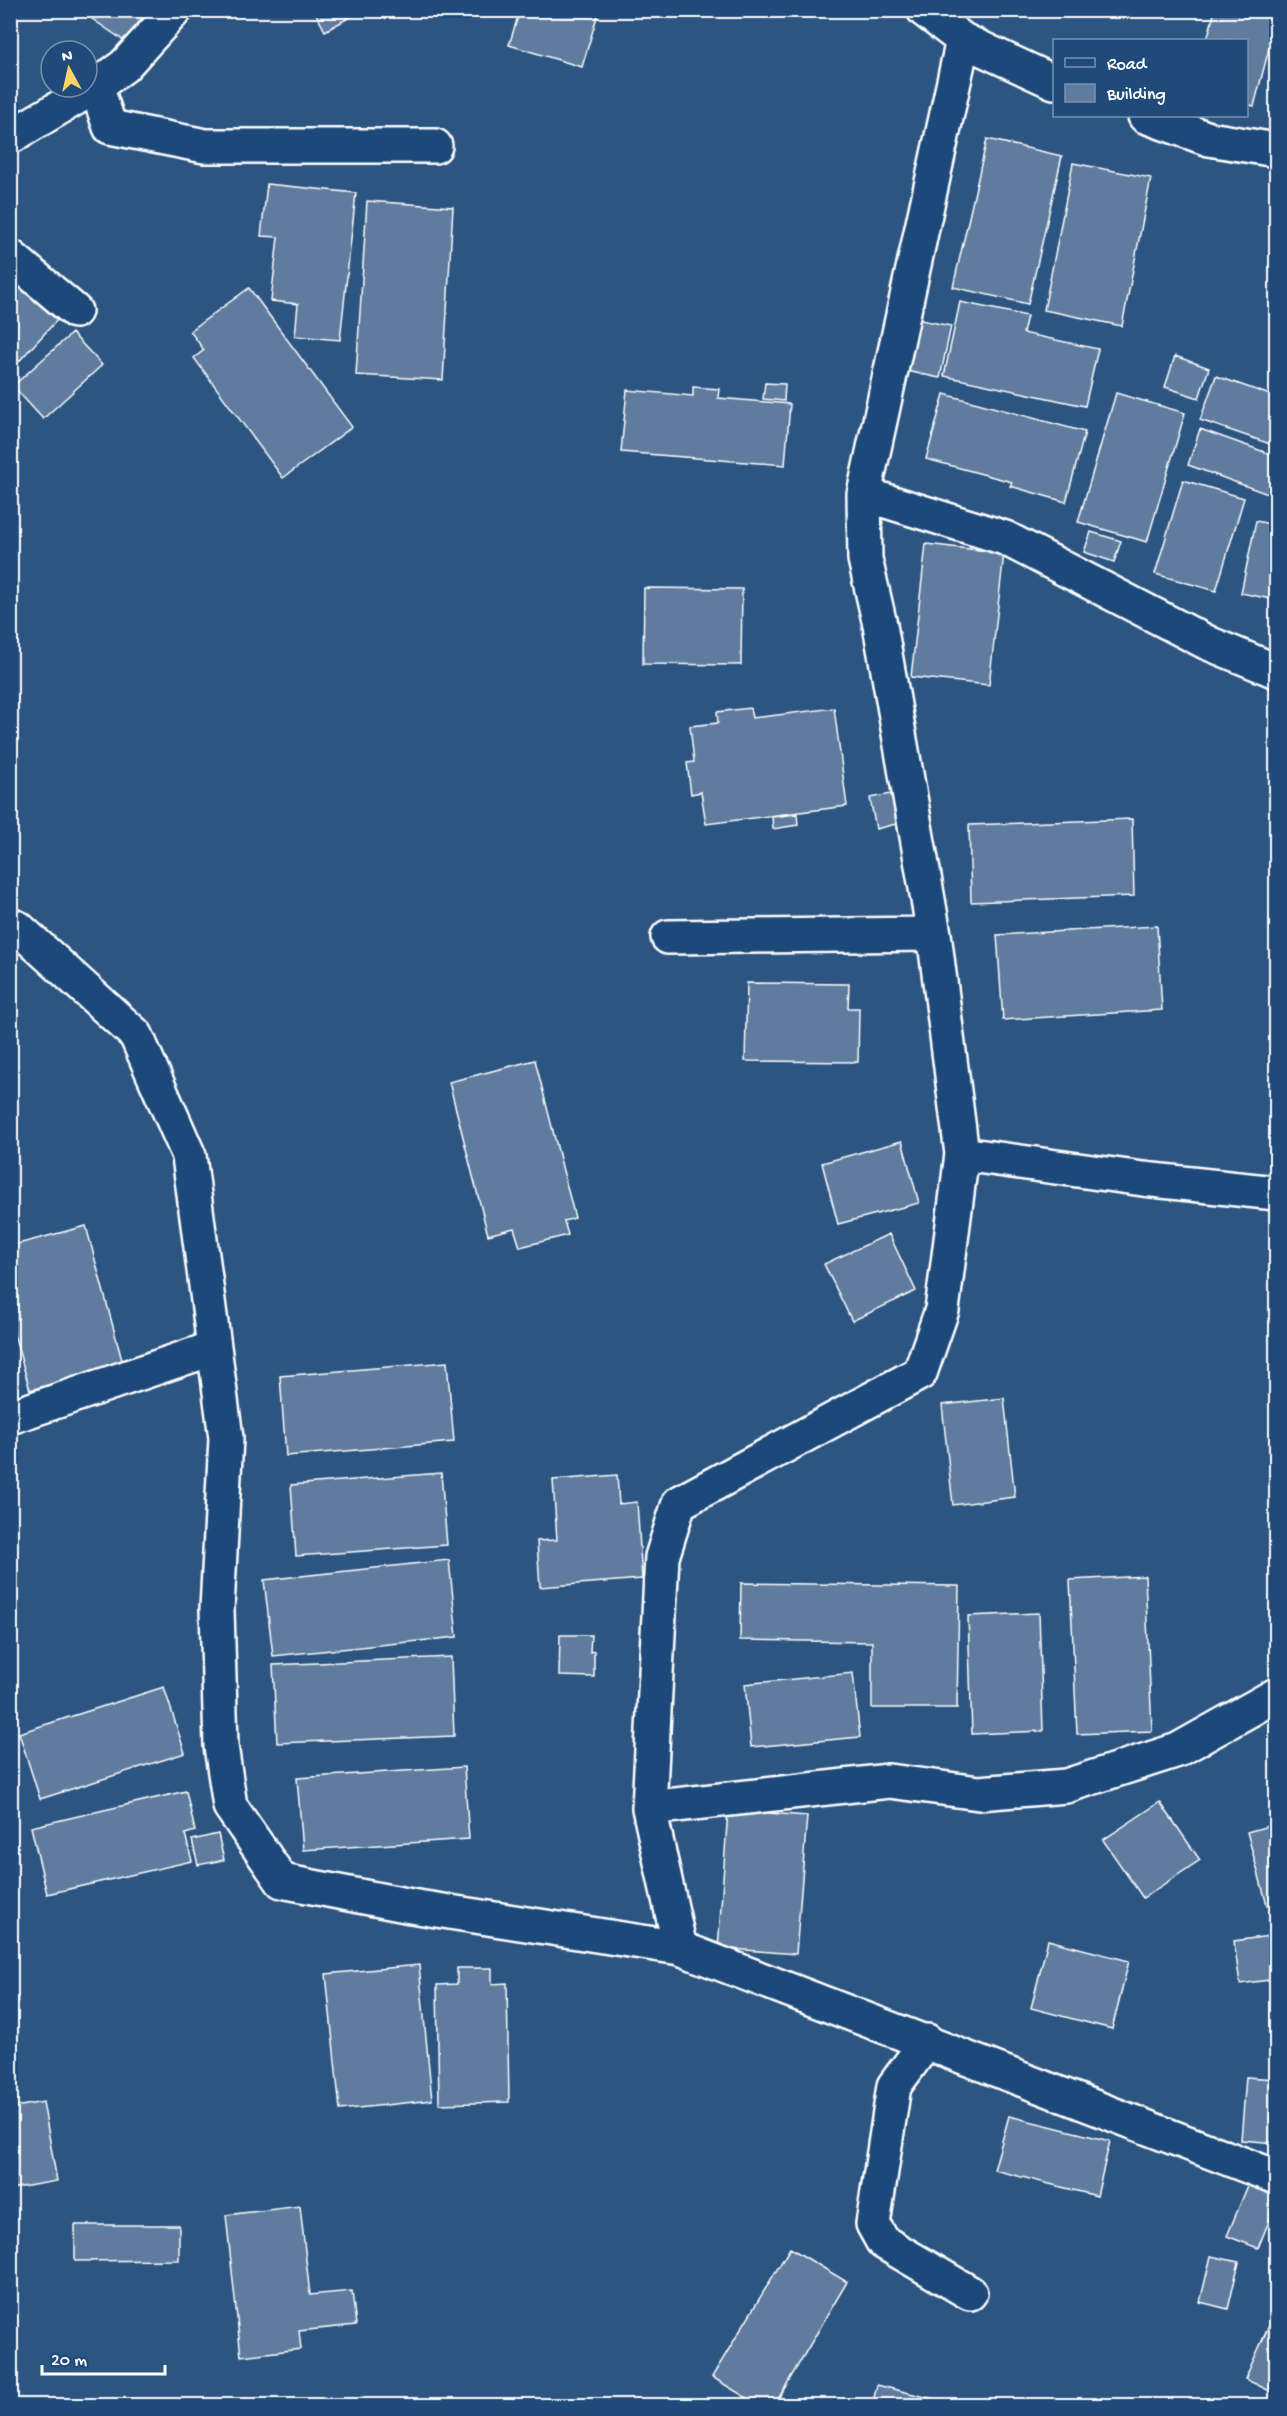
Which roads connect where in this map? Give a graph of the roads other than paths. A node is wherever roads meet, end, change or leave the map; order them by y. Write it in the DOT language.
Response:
graph roads {
  1 [pos="175,10"];
  2 [pos="924,10"];
  3 [pos="963,40"];
  4 [pos="1053,82"];
  5 [pos="99,84"];
  6 [pos="99,95"];
  7 [pos="74,99"];
  8 [pos="1148,117"];
  9 [pos="10,137"];
  10 [pos="435,146"];
  11 [pos="1276,150"];
  12 [pos="10,256"];
  13 [pos="75,311"];
  14 [pos="864,494"];
  15 [pos="1276,671"];
  16 [pos="10,925"];
  17 [pos="934,934"];
  18 [pos="668,937"];
  19 [pos="962,1154"];
  20 [pos="1276,1193"];
  21 [pos="214,1348"];
  22 [pos="10,1416"];
  23 [pos="1276,1695"];
  24 [pos="649,1808"];
  25 [pos="680,1948"];
  26 [pos="927,2042"];
  27 [pos="1276,2177"];
  28 [pos="970,2293"];
  1 -- 5 [label="street"];
  2 -- 3 [label="street"];
  3 -- 4 [label="street"];
  3 -- 14 [label="street"];
  6 -- 10 [label="street"];
  7 -- 9 [label="street"];
  8 -- 11 [label="street"];
  12 -- 13 [label="street"];
  14 -- 15 [label="street"];
  14 -- 17 [label="street"];
  16 -- 21 [label="street"];
  17 -- 18 [label="street"];
  17 -- 19 [label="street"];
  19 -- 20 [label="street"];
  19 -- 24 [label="street"];
  21 -- 22 [label="street"];
  21 -- 25 [label="street"];
  23 -- 24 [label="street"];
  24 -- 25 [label="street"];
  25 -- 26 [label="street"];
  26 -- 27 [label="street"];
  26 -- 28 [label="street"];
}
